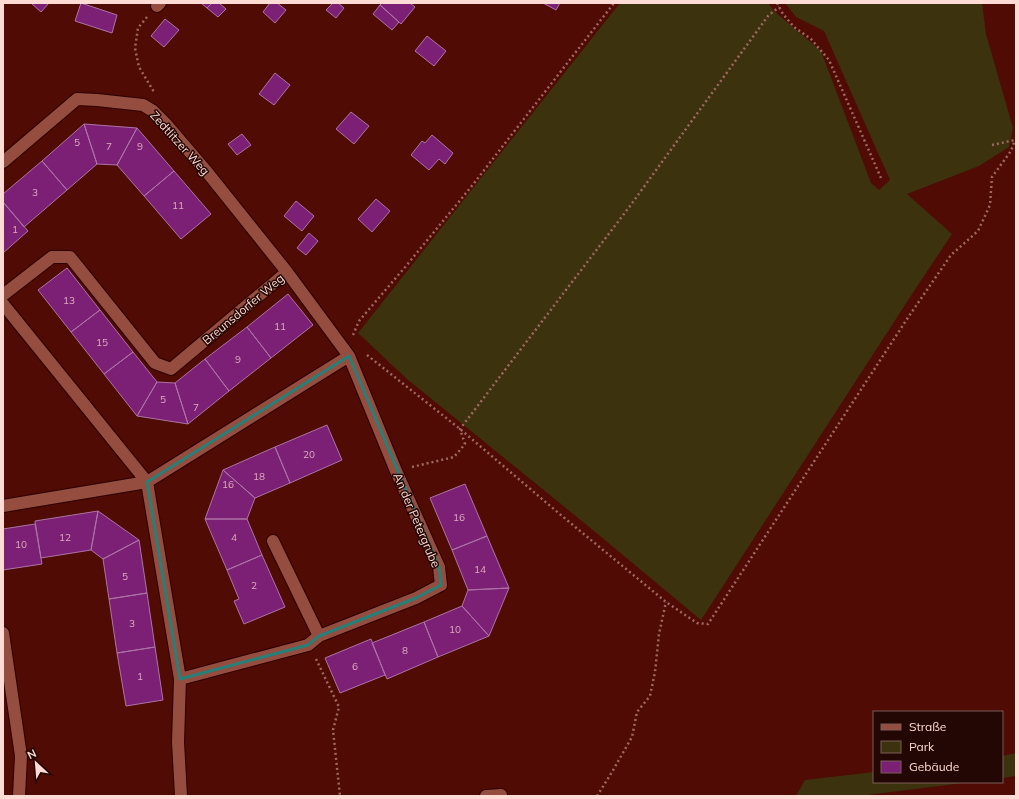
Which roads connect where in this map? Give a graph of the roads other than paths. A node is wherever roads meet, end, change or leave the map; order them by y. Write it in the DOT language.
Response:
graph roads {
  1 [pos="3,162"];
  2 [pos="287,272"];
  3 [pos="3,295"];
  4 [pos="3,304"];
  5 [pos="345,351"];
  6 [pos="147,482"];
  7 [pos="3,506"];
  8 [pos="273,541"];
  9 [pos="3,632"];
  10 [pos="319,636"];
  11 [pos="180,679"];
  12 [pos="501,795"];
  13 [pos="19,796"];
  14 [pos="181,796"];
  15 [pos="486,796"];
  1 -- 2 [label="street, Zedtlitzer Weg"];
  2 -- 3 [label="street, Breunsdorfer Weg"];
  2 -- 5 [label="street, Breunsdorfer Weg"];
  4 -- 6 [label="street"];
  5 -- 6 [label="street"];
  5 -- 10 [label="street, An der Petergrube"];
  6 -- 7 [label="street"];
  6 -- 11 [label="street"];
  8 -- 10 [label="street"];
  9 -- 13 [label="street"];
  10 -- 11 [label="street, An der Petergrube"];
  11 -- 14 [label="street"];
  12 -- 15 [label="street"];
}
